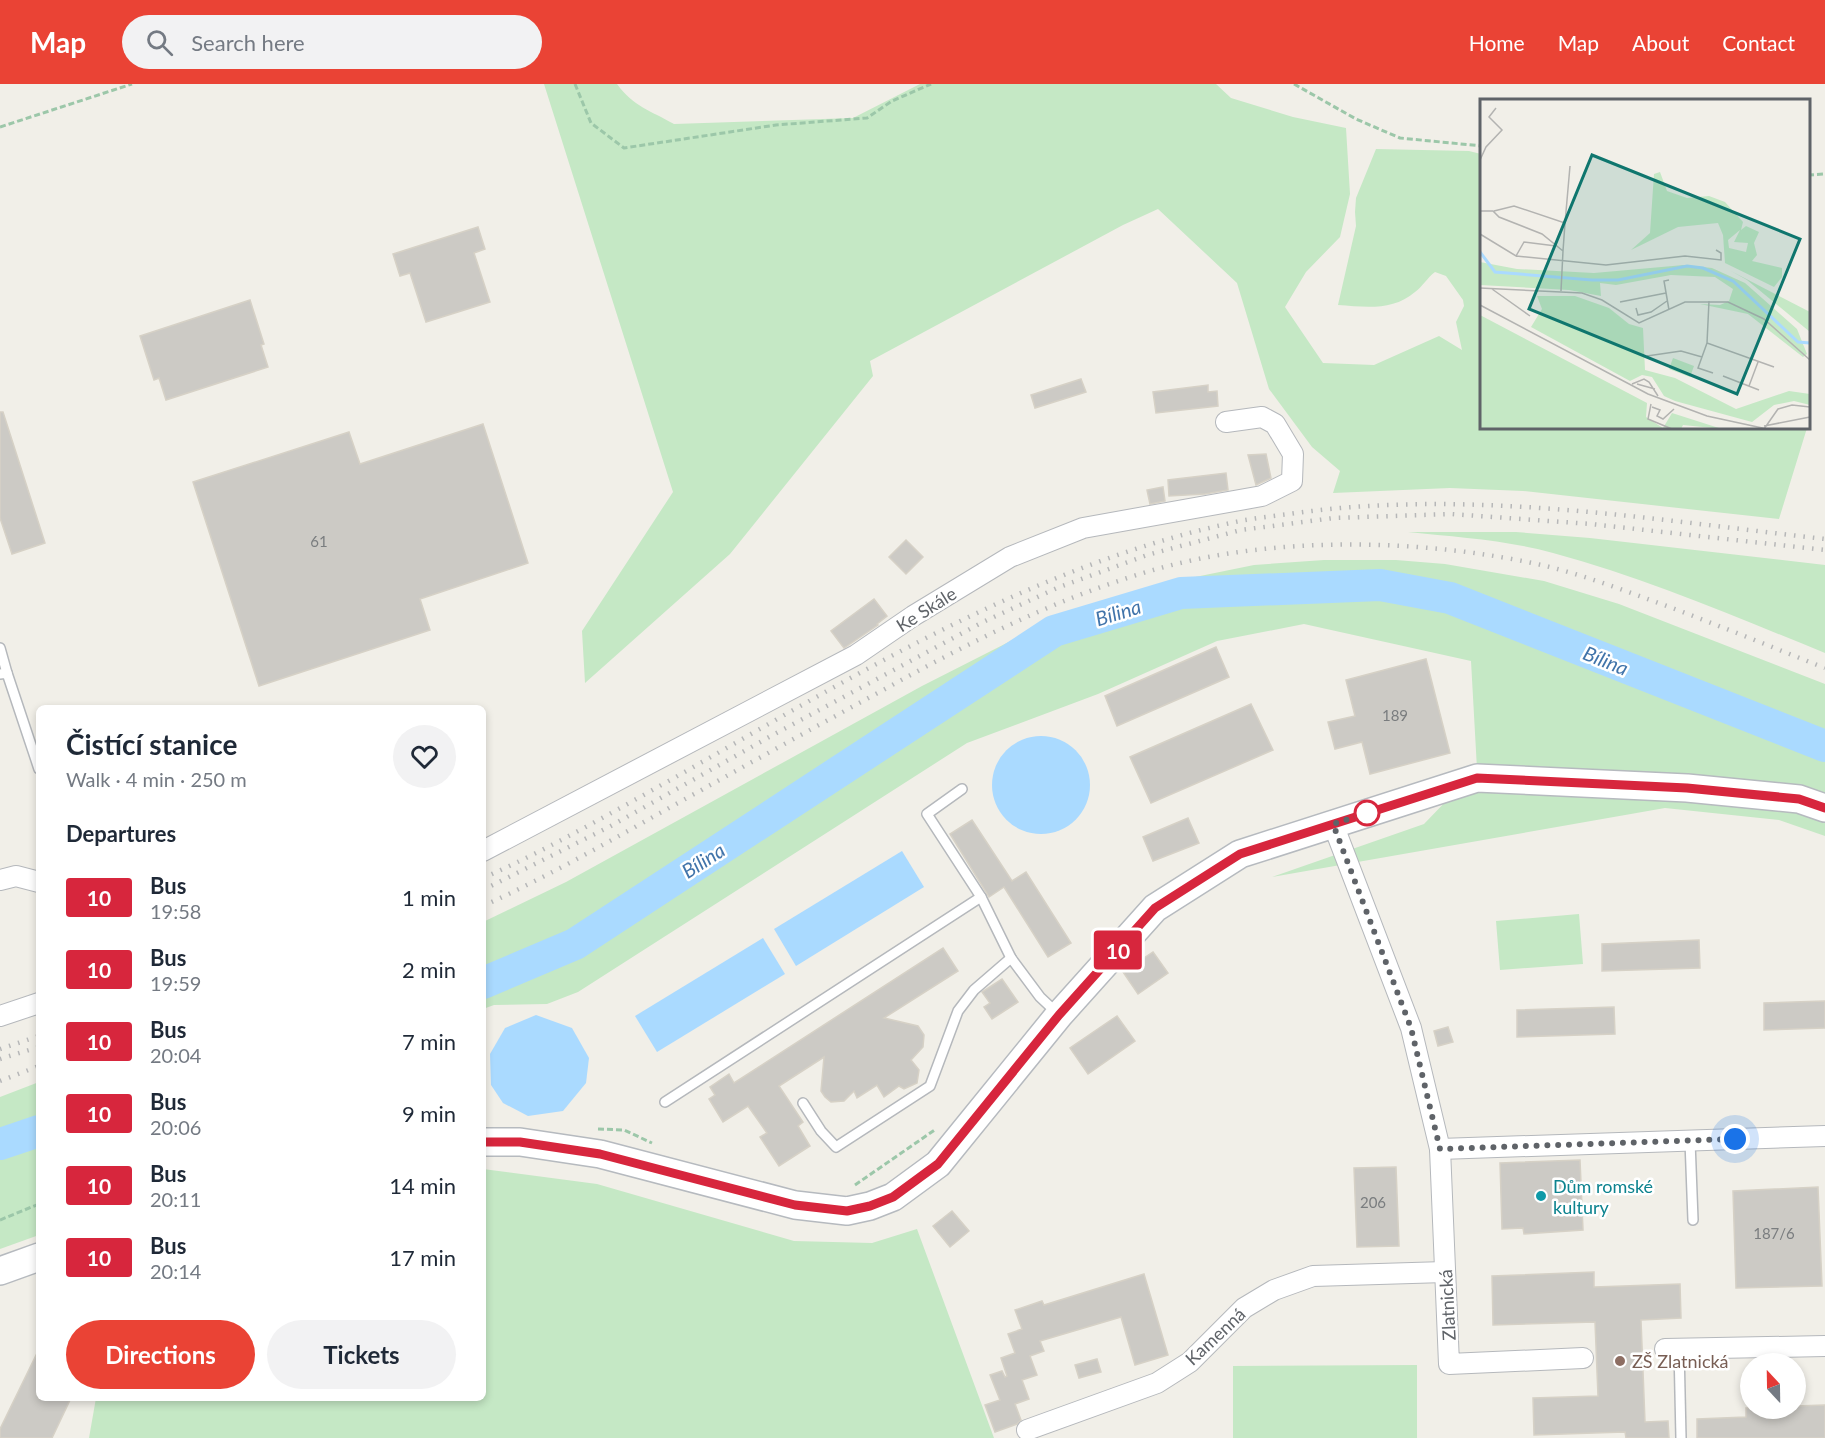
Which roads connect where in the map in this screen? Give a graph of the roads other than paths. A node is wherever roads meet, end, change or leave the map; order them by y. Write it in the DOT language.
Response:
graph roads {
  1 [pos="1226,422"];
  2 [pos="0,648"];
  3 [pos="4,673"];
  4 [pos="36,762"];
  5 [pos="962,789"];
  6 [pos="1825,808"];
  7 [pos="1333,824"];
  8 [pos="486,849"];
  9 [pos="5,875"];
  10 [pos="36,881"];
  11 [pos="981,897"];
  12 [pos="1011,958"];
  13 [pos="36,1004"];
  14 [pos="1059,1015"];
  15 [pos="0,1016"];
  16 [pos="665,1102"];
  17 [pos="803,1103"];
  18 [pos="1825,1136"];
  19 [pos="1690,1141"];
  20 [pos="486,1142"];
  21 [pos="1440,1149"];
  22 [pos="1693,1220"];
  23 [pos="36,1258"];
  24 [pos="0,1271"];
  25 [pos="1445,1272"];
  26 [pos="1825,1346"];
  27 [pos="1672,1349"];
  28 [pos="1583,1358"];
  29 [pos="1028,1430"];
  30 [pos="1682,1438"];
  1 -- 8 [label="street, Ke Skále"];
  2 -- 3 [label="lane"];
  3 -- 4 [label="lane"];
  5 -- 11 [label="lane"];
  6 -- 7 [label="street"];
  7 -- 14 [label="street"];
  7 -- 21 [label="street, Zlatnická"];
  9 -- 10 [label="street"];
  11 -- 12 [label="lane"];
  11 -- 16 [label="lane"];
  12 -- 14 [label="lane"];
  12 -- 17 [label="lane"];
  13 -- 15 [label="street"];
  14 -- 20 [label="street"];
  18 -- 19 [label="street"];
  19 -- 21 [label="street"];
  19 -- 22 [label="lane"];
  21 -- 25 [label="street, Zlatnická"];
  23 -- 24 [label="street"];
  25 -- 28 [label="street, Zlatnická"];
  25 -- 29 [label="street, Kamenná"];
  26 -- 27 [label="street"];
  27 -- 30 [label="lane"];
}
